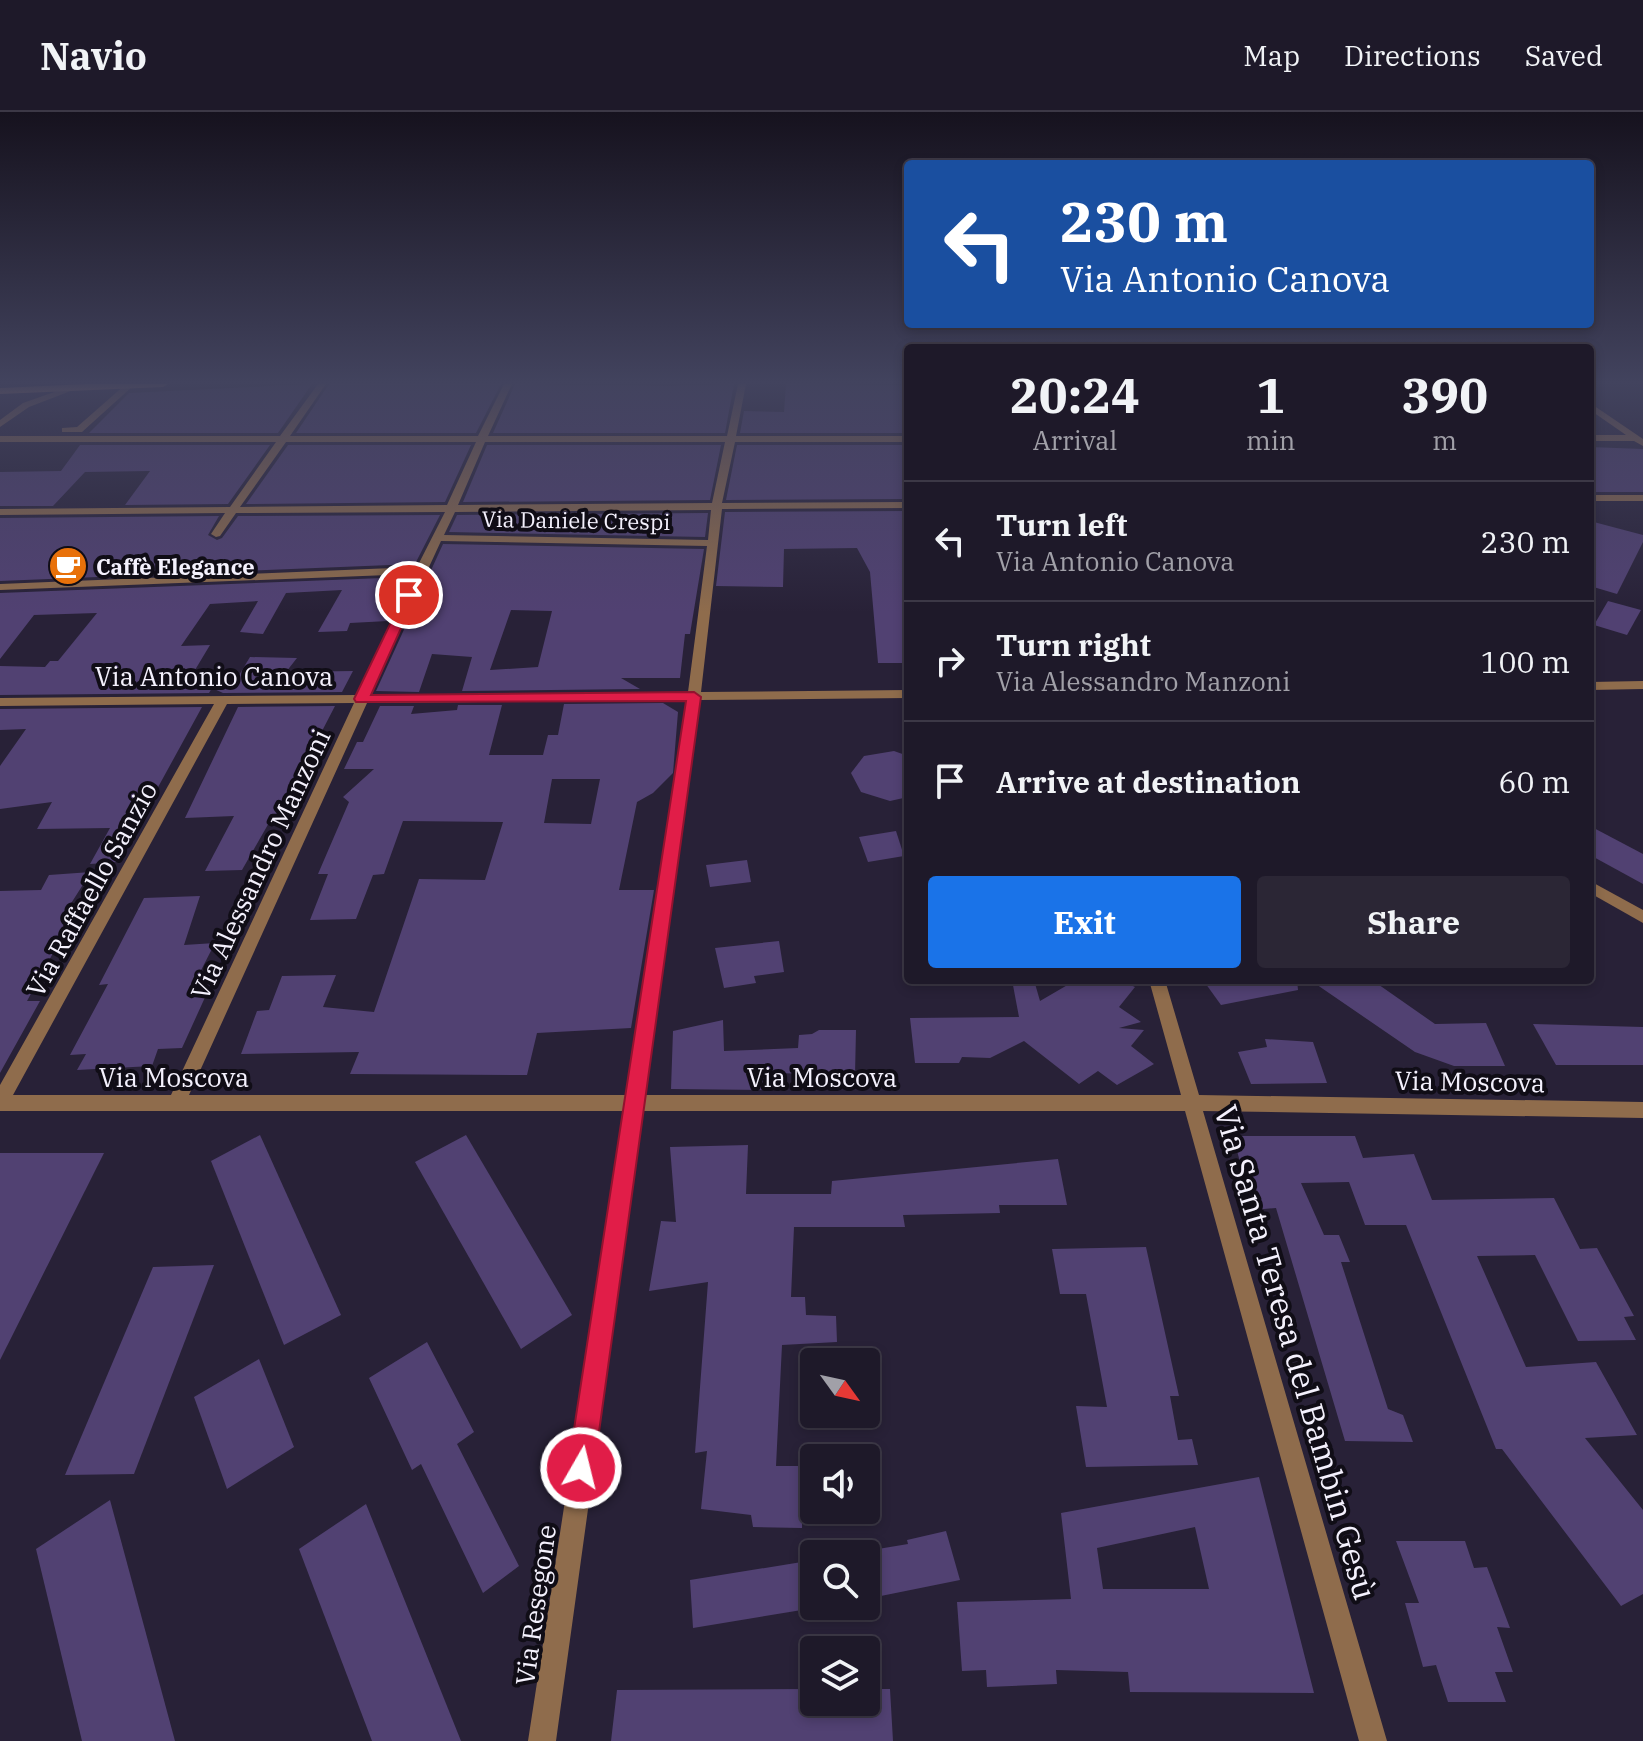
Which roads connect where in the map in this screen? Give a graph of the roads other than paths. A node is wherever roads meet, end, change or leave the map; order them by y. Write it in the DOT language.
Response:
graph roads {
  1 [pos="269,460"];
  2 [pos="470,460"];
  3 [pos="726,460"];
  4 [pos="1594,498"];
  5 [pos="1643,498"];
  6 [pos="717,505"];
  7 [pos="904,505"];
  8 [pos="449,508"];
  9 [pos="234,510"];
  10 [pos="0,512"];
  11 [pos="216,534"];
  12 [pos="439,538"];
  13 [pos="712,543"];
  14 [pos="421,570"];
  15 [pos="0,587"];
  16 [pos="1594,673"];
  17 [pos="1606,685"];
  18 [pos="1643,685"];
  19 [pos="1594,686"];
  20 [pos="904,694"];
  21 [pos="694,697"];
  22 [pos="362,699"];
  23 [pos="223,700"];
  24 [pos="0,702"];
  25 [pos="1594,888"];
  26 [pos="1643,917"];
  27 [pos="1158,984"];
  28 [pos="0,1103"];
  29 [pos="634,1103"];
  30 [pos="1192,1103"];
  31 [pos="176,1104"];
  32 [pos="1643,1110"];
  33 [pos="542,1741"];
  34 [pos="1373,1741"];
  1 -- 9 [label="street"];
  2 -- 8 [label="street, Via Alessandro Manzoni"];
  3 -- 6 [label="street, Via Resegone"];
  4 -- 5 [label="street"];
  6 -- 7 [label="street"];
  6 -- 8 [label="street"];
  6 -- 13 [label="street, Via Resegone"];
  8 -- 9 [label="street"];
  8 -- 12 [label="street, Via Alessandro Manzoni"];
  9 -- 10 [label="street"];
  9 -- 11 [label="street"];
  12 -- 13 [label="street, Via Daniele Crespi"];
  12 -- 14 [label="street, Via Alessandro Manzoni"];
  13 -- 21 [label="street, Via Resegone"];
  14 -- 15 [label="street"];
  14 -- 22 [label="street, Via Alessandro Manzoni"];
  16 -- 17 [label="street"];
  17 -- 18 [label="street"];
  17 -- 19 [label="street"];
  20 -- 21 [label="street, Via Antonio Canova"];
  21 -- 22 [label="street, Via Antonio Canova"];
  21 -- 29 [label="street, Via Resegone"];
  22 -- 23 [label="street, Via Antonio Canova"];
  22 -- 31 [label="street, Via Alessandro Manzoni"];
  23 -- 24 [label="street, Via Antonio Canova"];
  23 -- 28 [label="street, Via Raffaello Sanzio"];
  25 -- 26 [label="street"];
  27 -- 30 [label="street, Via Santa Teresa del Bambin Gesù"];
  28 -- 31 [label="street, Via Moscova"];
  29 -- 30 [label="street, Via Moscova"];
  29 -- 31 [label="street, Via Moscova"];
  29 -- 33 [label="street, Via Resegone"];
  30 -- 32 [label="street, Via Moscova"];
  30 -- 34 [label="street, Via Santa Teresa del Bambin Gesù"];
}
